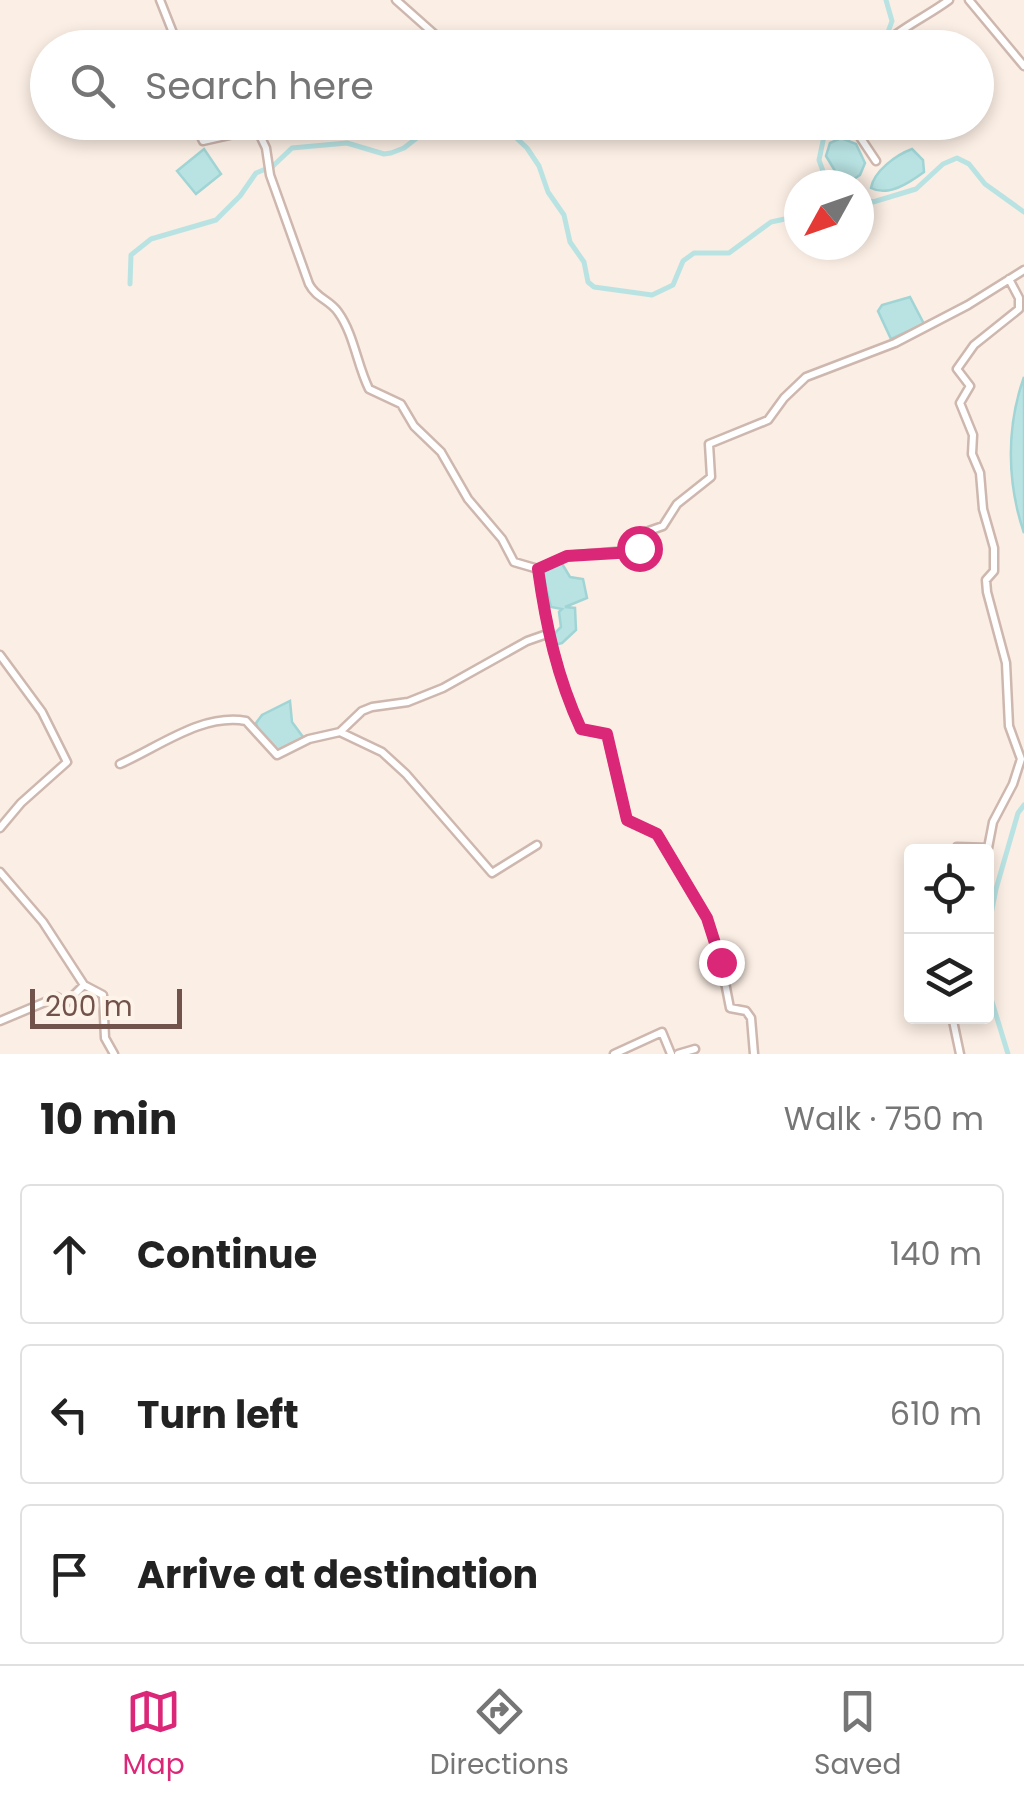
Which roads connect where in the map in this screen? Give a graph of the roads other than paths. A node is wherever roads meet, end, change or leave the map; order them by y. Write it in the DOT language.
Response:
graph roads {
  1 [pos="160,0"];
  2 [pos="396,0"];
  3 [pos="949,0"];
  4 [pos="969,0"];
  5 [pos="172,30"];
  6 [pos="430,30"];
  7 [pos="899,30"];
  8 [pos="1024,66"];
  9 [pos="263,140"];
  10 [pos="862,140"];
  11 [pos="876,161"];
  12 [pos="1024,270"];
  13 [pos="1009,279"];
  14 [pos="538,569"];
  15 [pos="547,634"];
  16 [pos="0,655"];
  17 [pos="340,732"];
  18 [pos="120,764"];
  19 [pos="0,828"];
  20 [pos="989,844"];
  21 [pos="537,845"];
  22 [pos="0,872"];
  23 [pos="84,986"];
  24 [pos="0,1021"];
  25 [pos="954,1024"];
  26 [pos="696,1049"];
  27 [pos="114,1054"];
  28 [pos="614,1054"];
  29 [pos="675,1054"];
  30 [pos="754,1054"];
  31 [pos="960,1054"];
  1 -- 5 [label="street"];
  2 -- 6 [label="street"];
  3 -- 7 [label="street"];
  4 -- 8 [label="street"];
  9 -- 14 [label="street"];
  10 -- 11 [label="street"];
  12 -- 13 [label="street"];
  13 -- 14 [label="street"];
  13 -- 20 [label="street"];
  14 -- 15 [label="street"];
  15 -- 17 [label="street"];
  15 -- 30 [label="street"];
  16 -- 19 [label="street"];
  17 -- 18 [label="street"];
  17 -- 21 [label="street"];
  22 -- 23 [label="street"];
  23 -- 24 [label="street"];
  23 -- 27 [label="street"];
  25 -- 31 [label="street"];
  26 -- 29 [label="street"];
  28 -- 29 [label="street"];
}
